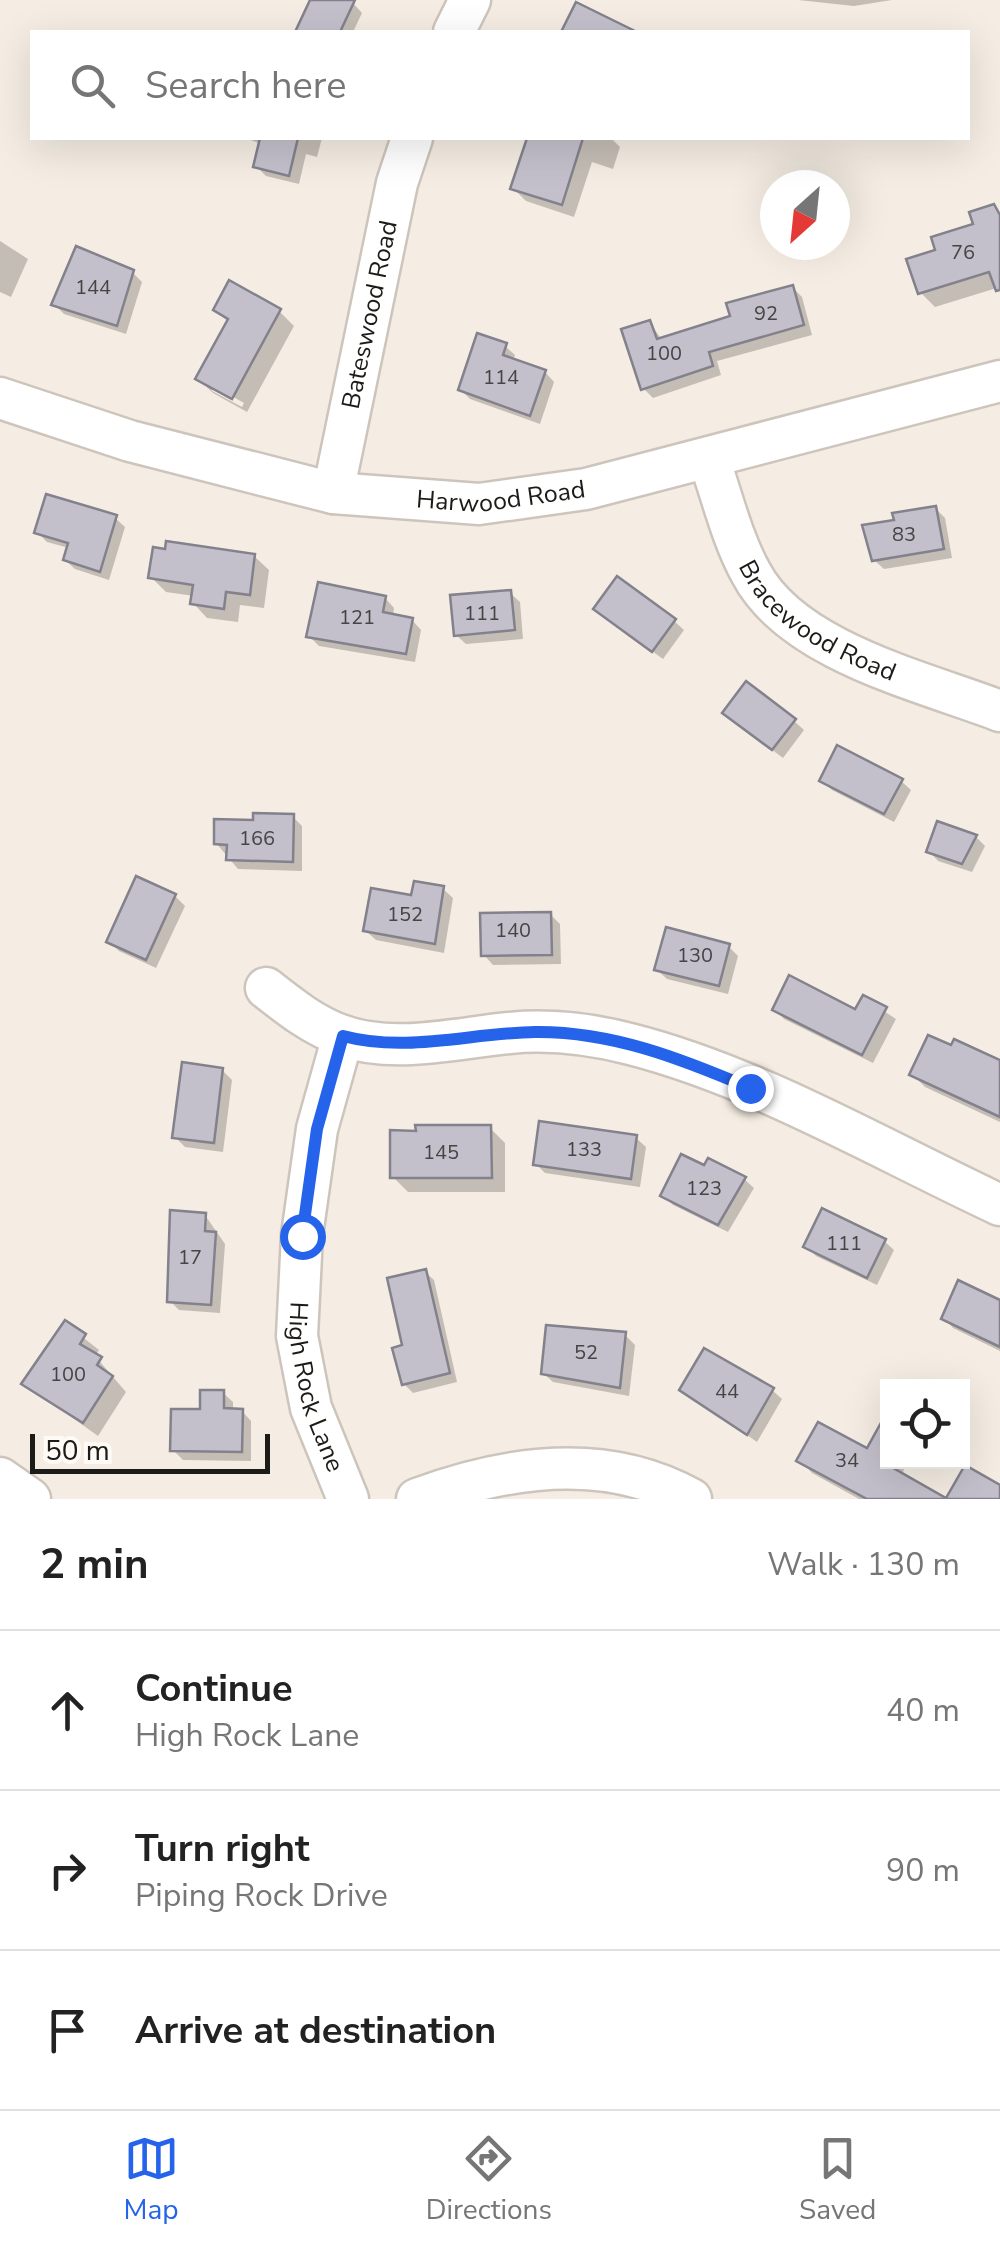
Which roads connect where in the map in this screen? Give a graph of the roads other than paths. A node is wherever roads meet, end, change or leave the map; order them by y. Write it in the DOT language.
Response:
graph roads {
  1 [pos="470,0"];
  2 [pos="455,30"];
  3 [pos="411,140"];
  4 [pos="1000,380"];
  5 [pos="0,398"];
  6 [pos="709,458"];
  7 [pos="333,492"];
  8 [pos="1000,711"];
  9 [pos="266,988"];
  10 [pos="343,1036"];
  11 [pos="1000,1205"];
  12 [pos="0,1478"];
  13 [pos="30,1499"];
  14 [pos="348,1499"];
  15 [pos="417,1499"];
  16 [pos="691,1499"];
  1 -- 2 [label="street"];
  3 -- 7 [label="street, Bateswood Road"];
  4 -- 6 [label="street, Harwood Road"];
  5 -- 7 [label="street, Harwood Road"];
  6 -- 7 [label="street, Harwood Road"];
  6 -- 8 [label="street, Bracewood Road"];
  9 -- 10 [label="street"];
  10 -- 11 [label="street"];
  10 -- 14 [label="street, High Rock Lane"];
  12 -- 13 [label="street"];
  15 -- 16 [label="street"];
}
